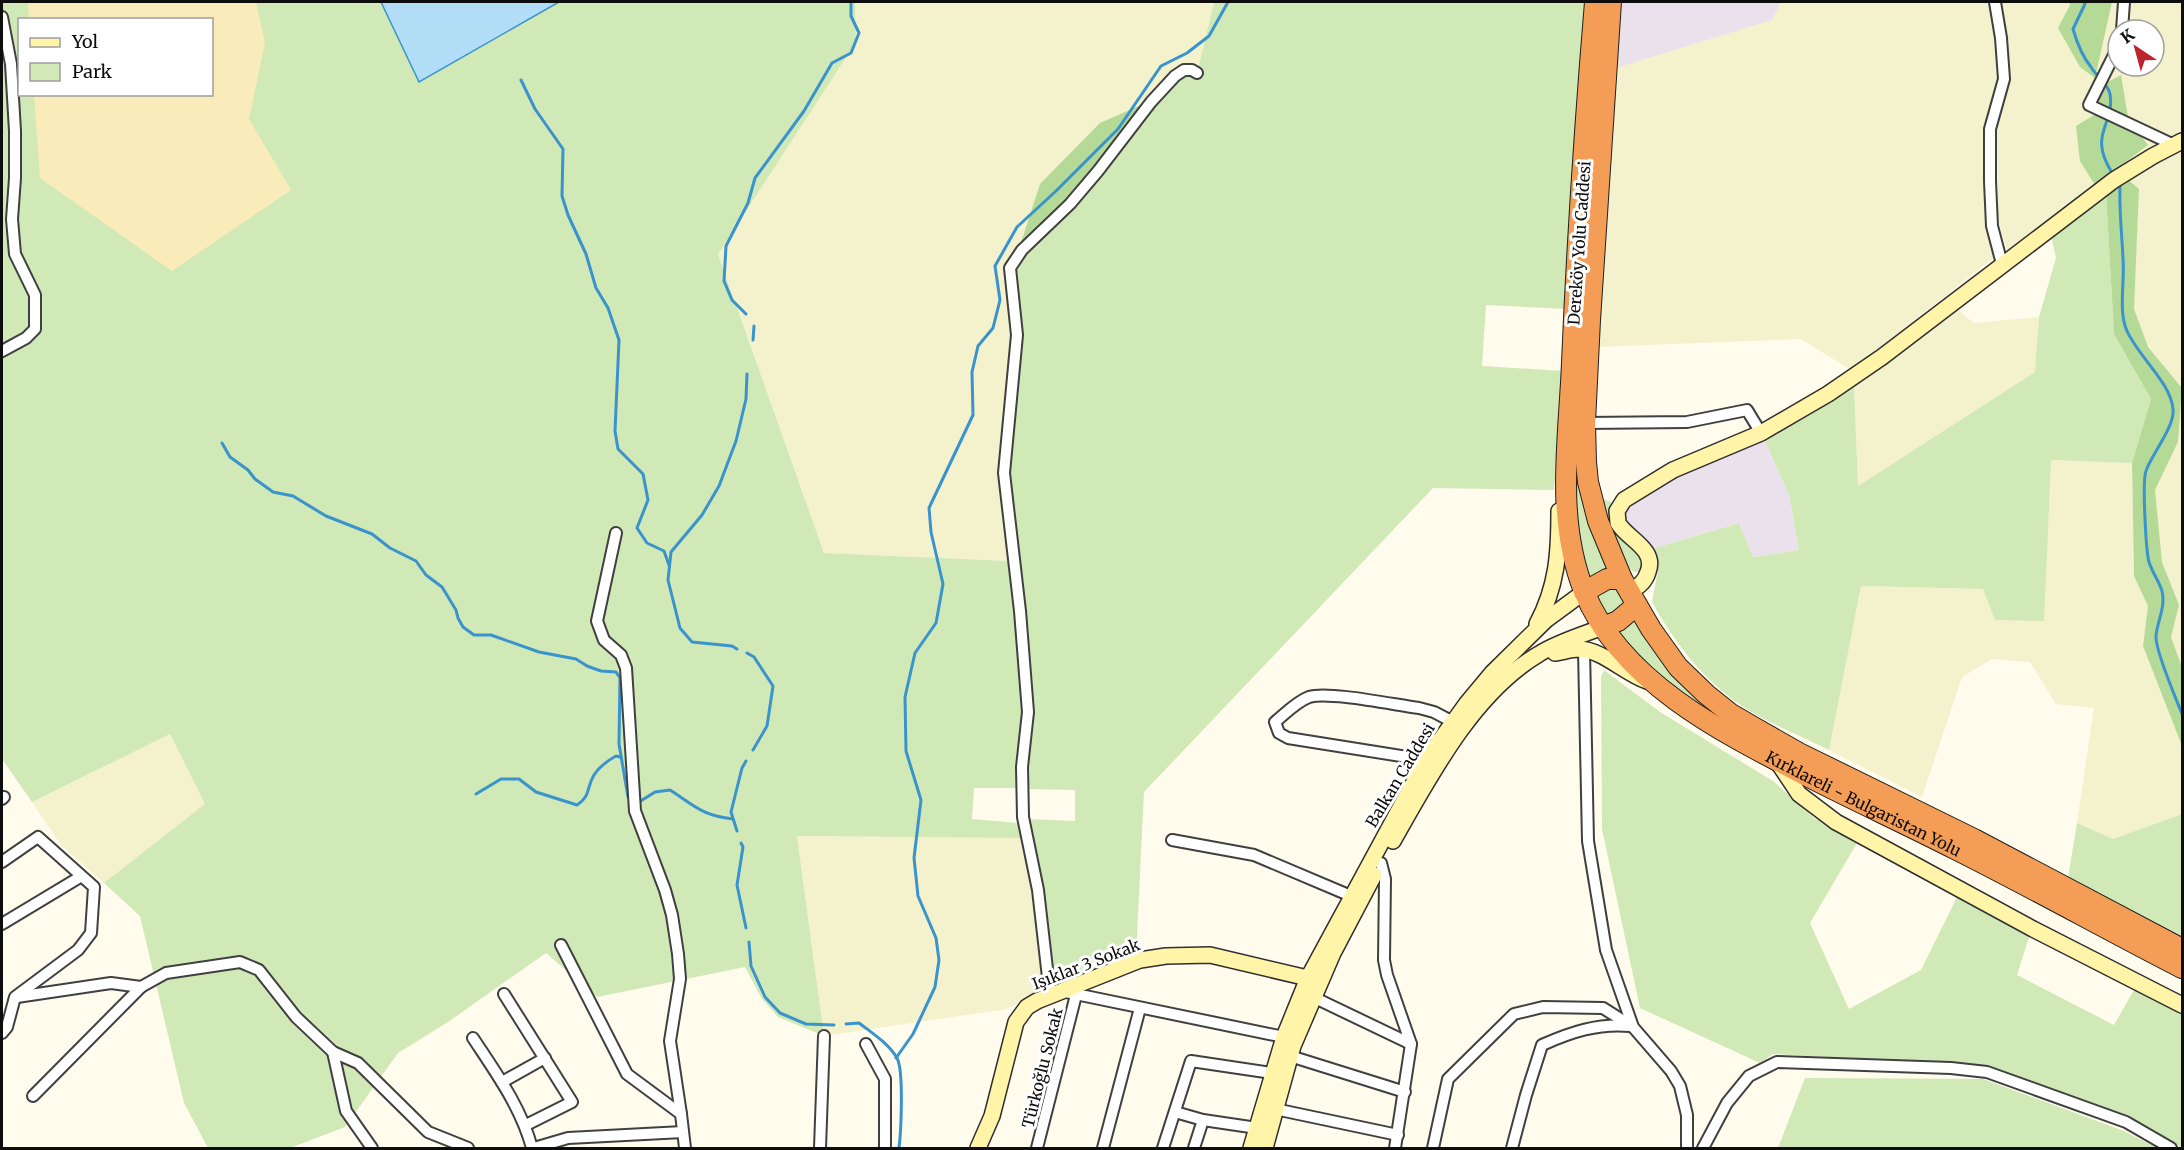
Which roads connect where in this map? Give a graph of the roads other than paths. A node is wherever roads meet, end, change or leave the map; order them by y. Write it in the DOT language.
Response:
graph roads {
  1 [pos="1595,2"];
  2 [pos="1611,2"];
  3 [pos="1995,2"];
  4 [pos="2124,2"];
  5 [pos="2,17"];
  6 [pos="2123,18"];
  7 [pos="2106,71"];
  8 [pos="1197,73"];
  9 [pos="2178,143"];
  10 [pos="2002,264"];
  11 [pos="2,351"];
  12 [pos="1585,423"];
  13 [pos="1761,433"];
  14 [pos="1588,482"];
  15 [pos="1566,485"];
  16 [pos="616,533"];
  17 [pos="1584,592"];
  18 [pos="1630,592"];
  19 [pos="1603,627"];
  20 [pos="1534,630"];
  21 [pos="1584,650"];
  22 [pos="1538,654"];
  23 [pos="1655,684"];
  24 [pos="1452,722"];
  25 [pos="1426,760"];
  26 [pos="1777,761"];
  27 [pos="1172,840"];
  28 [pos="2,862"];
  29 [pos="1381,863"];
  30 [pos="80,877"];
  31 [pos="1351,896"];
  32 [pos="2,924"];
  33 [pos="561,945"];
  34 [pos="2182,949"];
  35 [pos="2182,968"];
  36 [pos="1314,980"];
  37 [pos="141,987"];
  38 [pos="504,993"];
  39 [pos="1062,994"];
  40 [pos="15,997"];
  41 [pos="1313,997"];
  42 [pos="2182,1005"];
  43 [pos="1140,1008"];
  44 [pos="2,1015"];
  45 [pos="1633,1027"];
  46 [pos="4,1030"];
  47 [pos="824,1036"];
  48 [pos="1284,1037"];
  49 [pos="473,1038"];
  50 [pos="866,1044"];
  51 [pos="1411,1044"];
  52 [pos="333,1052"];
  53 [pos="1290,1056"];
  54 [pos="545,1058"];
  55 [pos="1272,1073"];
  56 [pos="502,1082"];
  57 [pos="1405,1092"];
  58 [pos="33,1096"];
  59 [pos="1275,1109"];
  60 [pos="1175,1112"];
  61 [pos="681,1114"];
  62 [pos="1203,1120"];
  63 [pos="526,1125"];
  64 [pos="1257,1128"];
  65 [pos="683,1132"];
  66 [pos="1398,1135"];
  67 [pos="372,1149"];
  68 [pos="468,1149"];
  69 [pos="533,1149"];
  70 [pos="685,1149"];
  71 [pos="820,1149"];
  72 [pos="885,1149"];
  73 [pos="978,1149"];
  74 [pos="1037,1149"];
  75 [pos="1102,1149"];
  76 [pos="1163,1149"];
  77 [pos="1194,1149"];
  78 [pos="1251,1149"];
  79 [pos="1265,1149"];
  80 [pos="1395,1149"];
  81 [pos="1433,1149"];
  82 [pos="1512,1149"];
  83 [pos="1687,1149"];
  84 [pos="1703,1149"];
  85 [pos="2171,1149"];
  1 -- 15 [label="highway, Dereköy Yolu Caddesi"];
  2 -- 12 [label="highway, Dereköy Yolu Caddesi"];
  3 -- 10 [label="street"];
  4 -- 6 [label="street"];
  5 -- 11 [label="street"];
  7 -- 9 [label="street"];
  8 -- 39 [label="street"];
  9 -- 10 [label="street"];
  10 -- 13 [label="street"];
  12 -- 13 [label="street"];
  12 -- 14 [label="highway, Dereköy Yolu Caddesi"];
  13 -- 18 [label="street"];
  14 -- 18 [label="highway, Kırklareli - Bulgaristan Yolu"];
  15 -- 17 [label="highway, Dereköy Yolu Caddesi"];
  15 -- 20 [label="street"];
  16 -- 61 [label="street"];
  17 -- 18 [label="highway"];
  17 -- 19 [label="highway, Kırklareli - Bulgaristan Yolu"];
  17 -- 20 [label="street, Balkan Caddesi"];
  18 -- 19 [label="highway"];
  18 -- 34 [label="highway, Kırklareli - Bulgaristan Yolu"];
  19 -- 22 [label="street, Balkan Caddesi"];
  19 -- 23 [label="highway, Kırklareli - Bulgaristan Yolu"];
  20 -- 24 [label="street, Balkan Caddesi"];
  21 -- 22 [label="street"];
  21 -- 23 [label="street"];
  21 -- 45 [label="street"];
  22 -- 29 [label="street, Balkan Caddesi"];
  23 -- 26 [label="highway, Kırklareli - Bulgaristan Yolu"];
  24 -- 25 [label="street, Balkan Caddesi"];
  24 -- 25 [label="street"];
  25 -- 31 [label="street, Balkan Caddesi"];
  26 -- 35 [label="highway, Kırklareli - Bulgaristan Yolu"];
  26 -- 42 [label="street"];
  27 -- 31 [label="street"];
  28 -- 30 [label="street"];
  29 -- 36 [label="street, Balkan Caddesi"];
  29 -- 51 [label="street"];
  30 -- 32 [label="street"];
  30 -- 40 [label="street"];
  31 -- 36 [label="street, Balkan Caddesi"];
  33 -- 61 [label="street"];
  36 -- 39 [label="street, Işıklar 3 Sokak"];
  36 -- 41 [label="street, Balkan Caddesi"];
  36 -- 48 [label="street, Balkan Caddesi"];
  37 -- 40 [label="street"];
  37 -- 52 [label="street"];
  37 -- 58 [label="street"];
  38 -- 54 [label="street"];
  39 -- 43 [label="street"];
  39 -- 73 [label="street, Işıklar 3 Sokak"];
  39 -- 74 [label="street, Türkoğlu Sokak"];
  40 -- 46 [label="street"];
  41 -- 51 [label="street"];
  41 -- 53 [label="street, Balkan Caddesi"];
  43 -- 48 [label="street"];
  43 -- 75 [label="street"];
  44 -- 46 [label="street"];
  45 -- 81 [label="street"];
  45 -- 82 [label="street"];
  45 -- 83 [label="street"];
  47 -- 71 [label="street"];
  48 -- 55 [label="street, Balkan Caddesi"];
  49 -- 56 [label="street"];
  50 -- 72 [label="street"];
  51 -- 57 [label="street"];
  52 -- 67 [label="street"];
  52 -- 68 [label="street"];
  53 -- 57 [label="street"];
  53 -- 59 [label="street, Balkan Caddesi"];
  54 -- 56 [label="street"];
  54 -- 63 [label="street"];
  55 -- 60 [label="street"];
  55 -- 64 [label="street, Balkan Caddesi"];
  56 -- 63 [label="street"];
  57 -- 66 [label="street"];
  59 -- 66 [label="street"];
  59 -- 79 [label="street, Balkan Caddesi"];
  60 -- 62 [label="street"];
  60 -- 76 [label="street"];
  61 -- 65 [label="street"];
  62 -- 64 [label="street"];
  62 -- 77 [label="street"];
  63 -- 69 [label="street"];
  64 -- 78 [label="street, Balkan Caddesi"];
  65 -- 69 [label="street"];
  65 -- 70 [label="street"];
  66 -- 80 [label="street"];
  84 -- 85 [label="street"];
}
